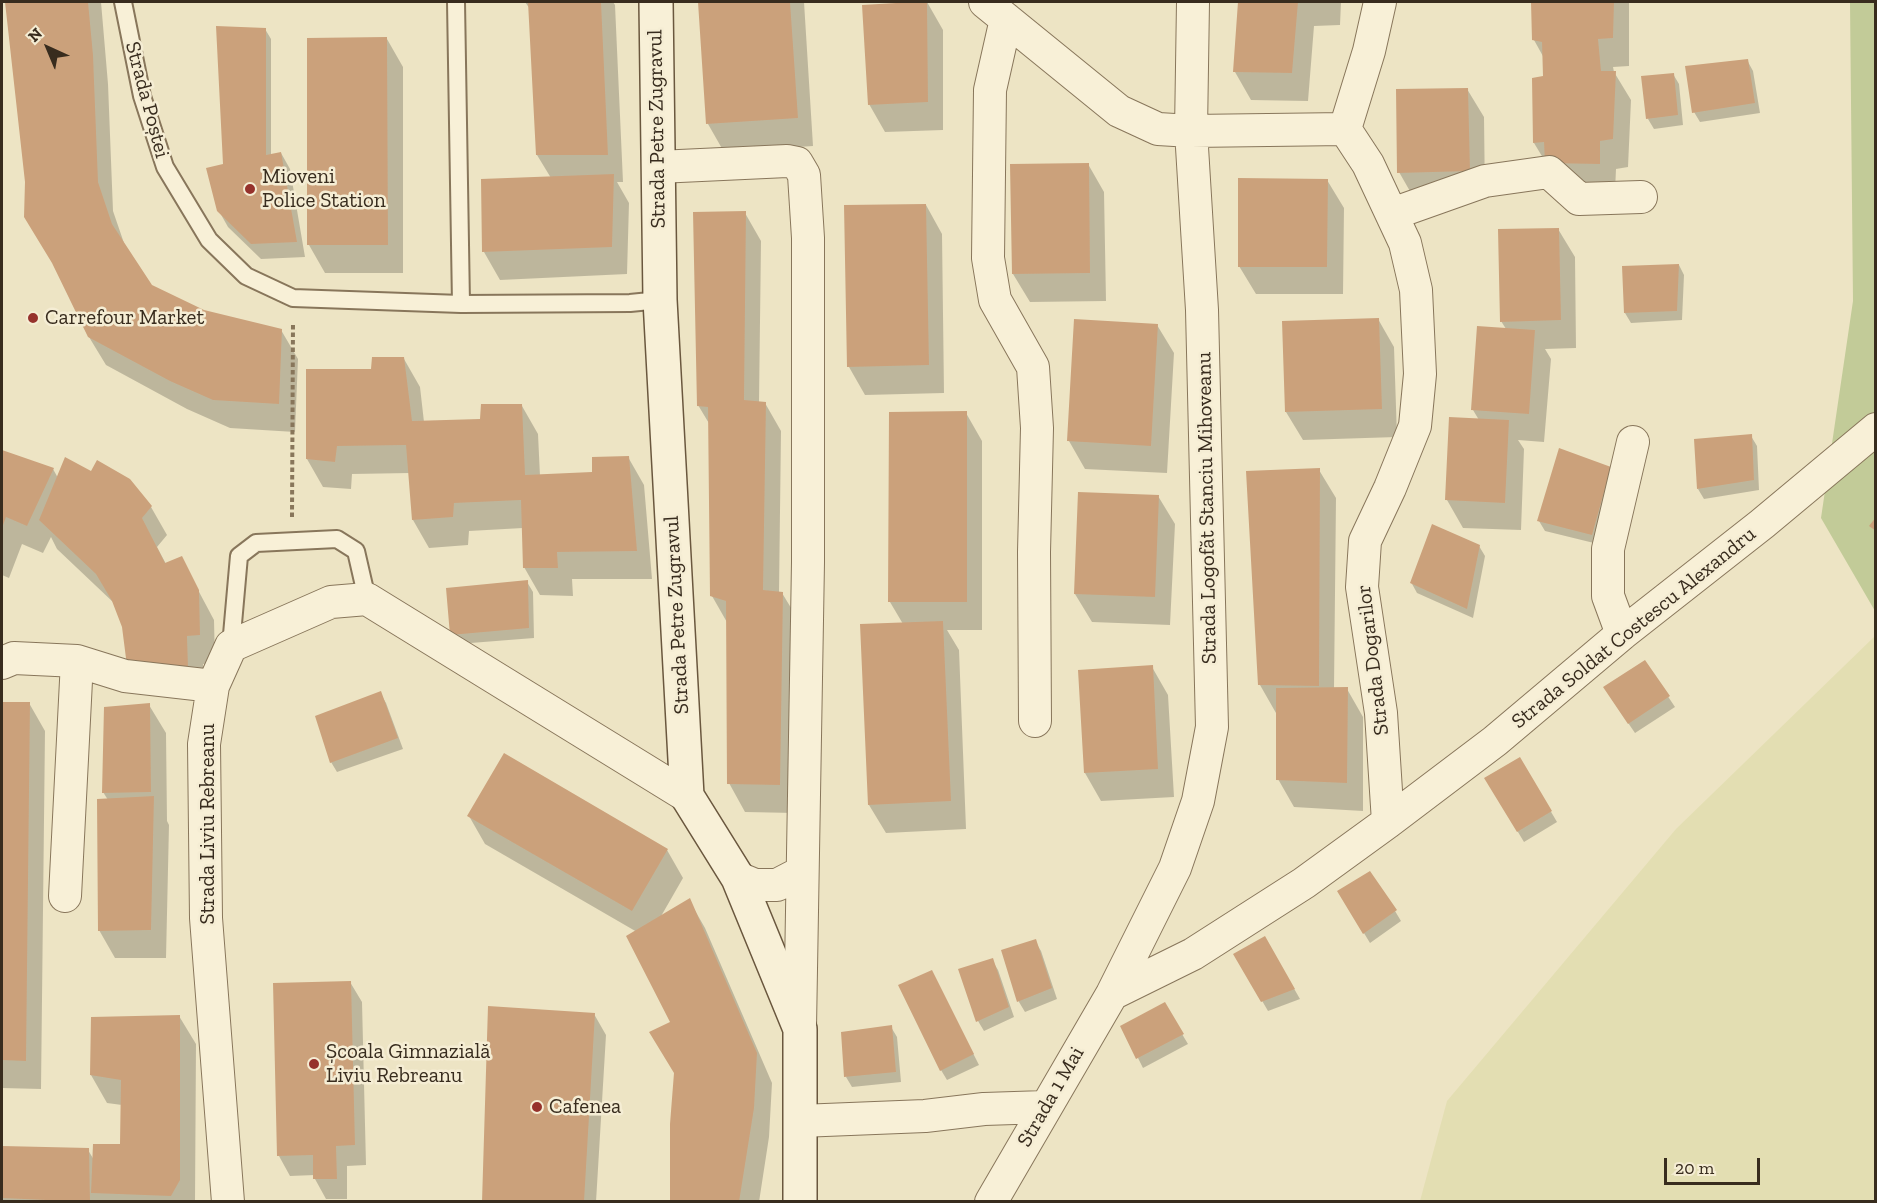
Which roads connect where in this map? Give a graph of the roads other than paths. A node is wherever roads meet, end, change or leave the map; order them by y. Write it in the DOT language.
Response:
graph roads {
  1 [pos="123,2"];
  2 [pos="456,2"];
  3 [pos="656,2"];
  4 [pos="1193,2"];
  5 [pos="1380,2"];
  6 [pos="995,10"];
  7 [pos="1345,129"];
  8 [pos="1191,131"];
  9 [pos="658,167"];
  10 [pos="1641,197"];
  11 [pos="1392,214"];
  12 [pos="660,300"];
  13 [pos="461,304"];
  14 [pos="1875,429"];
  15 [pos="1633,442"];
  16 [pos="367,599"];
  17 [pos="1622,634"];
  18 [pos="231,646"];
  19 [pos="77,661"];
  20 [pos="2,663"];
  21 [pos="213,686"];
  22 [pos="1035,721"];
  23 [pos="687,795"];
  24 [pos="1388,822"];
  25 [pos="802,872"];
  26 [pos="738,878"];
  27 [pos="65,896"];
  28 [pos="1112,994"];
  29 [pos="800,1029"];
  30 [pos="1045,1107"];
  31 [pos="800,1121"];
  32 [pos="228,1202"];
  33 [pos="800,1202"];
  34 [pos="991,1202"];
  1 -- 13 [label="lane, Strada Poștei"];
  2 -- 13 [label="lane"];
  3 -- 9 [label="street, Strada Petre Zugravul"];
  4 -- 8 [label="street, Strada Logofăt Stanciu Mihoveanu"];
  5 -- 7 [label="street"];
  6 -- 8 [label="street"];
  6 -- 22 [label="street"];
  7 -- 8 [label="street"];
  7 -- 11 [label="street, Strada Dogarilor"];
  8 -- 28 [label="street, Strada Logofăt Stanciu Mihoveanu"];
  9 -- 12 [label="street, Strada Petre Zugravul"];
  9 -- 25 [label="street"];
  10 -- 11 [label="street"];
  11 -- 24 [label="street, Strada Dogarilor"];
  12 -- 13 [label="lane, Strada Poștei"];
  12 -- 23 [label="street, Strada Petre Zugravul"];
  14 -- 17 [label="street, Strada Soldat Costescu Alexandru"];
  15 -- 17 [label="street"];
  16 -- 18 [label="street"];
  16 -- 18 [label="lane"];
  16 -- 23 [label="street"];
  17 -- 24 [label="street, Strada Soldat Costescu Alexandru"];
  18 -- 21 [label="street, Strada Liviu Rebreanu"];
  19 -- 20 [label="street"];
  19 -- 21 [label="street"];
  19 -- 27 [label="street"];
  21 -- 32 [label="street, Strada Liviu Rebreanu"];
  23 -- 26 [label="street, Strada Petre Zugravul"];
  24 -- 28 [label="street, Strada Soldat Costescu Alexandru"];
  25 -- 26 [label="street"];
  25 -- 29 [label="street"];
  26 -- 29 [label="street, Strada Petre Zugravul"];
  28 -- 30 [label="street, Strada 1 Mai"];
  29 -- 31 [label="street, Strada Petre Zugravul"];
  30 -- 31 [label="street"];
  30 -- 34 [label="street, Strada 1 Mai"];
  31 -- 33 [label="street, Strada Petre Zugravul"];
}
